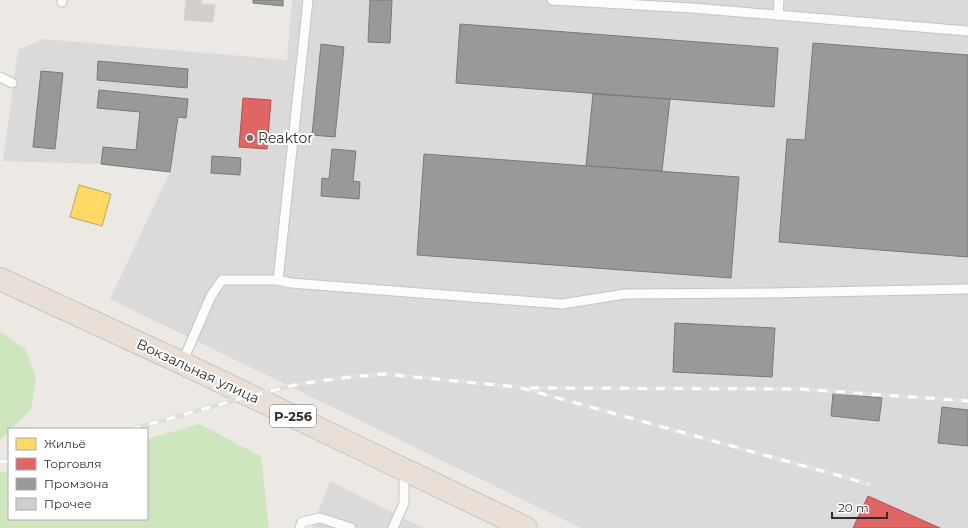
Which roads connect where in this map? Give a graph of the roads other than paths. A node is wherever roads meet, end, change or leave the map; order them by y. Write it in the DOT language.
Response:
graph roads {
  1 [pos="308,0"];
  2 [pos="552,0"];
  3 [pos="780,0"];
  4 [pos="693,4"];
  5 [pos="778,15"];
  6 [pos="968,31"];
  7 [pos="0,77"];
  8 [pos="12,83"];
  9 [pos="0,279"];
  10 [pos="278,280"];
  11 [pos="968,289"];
  12 [pos="182,363"];
  13 [pos="404,470"];
  14 [pos="300,528"];
  15 [pos="351,528"];
  16 [pos="393,528"];
  17 [pos="526,528"];
  1 -- 10 [label="lane"];
  2 -- 4 [label="lane"];
  3 -- 5 [label="lane"];
  4 -- 5 [label="lane"];
  5 -- 6 [label="lane"];
  7 -- 8 [label="lane"];
  9 -- 12 [label="highway, Вокзальная улица / Р-256"];
  10 -- 11 [label="lane"];
  10 -- 12 [label="lane"];
  12 -- 13 [label="highway, Вокзальная улица / Р-256"];
  13 -- 16 [label="lane"];
  13 -- 17 [label="highway, Вокзальная улица / Р-256"];
  14 -- 15 [label="lane"];
}
